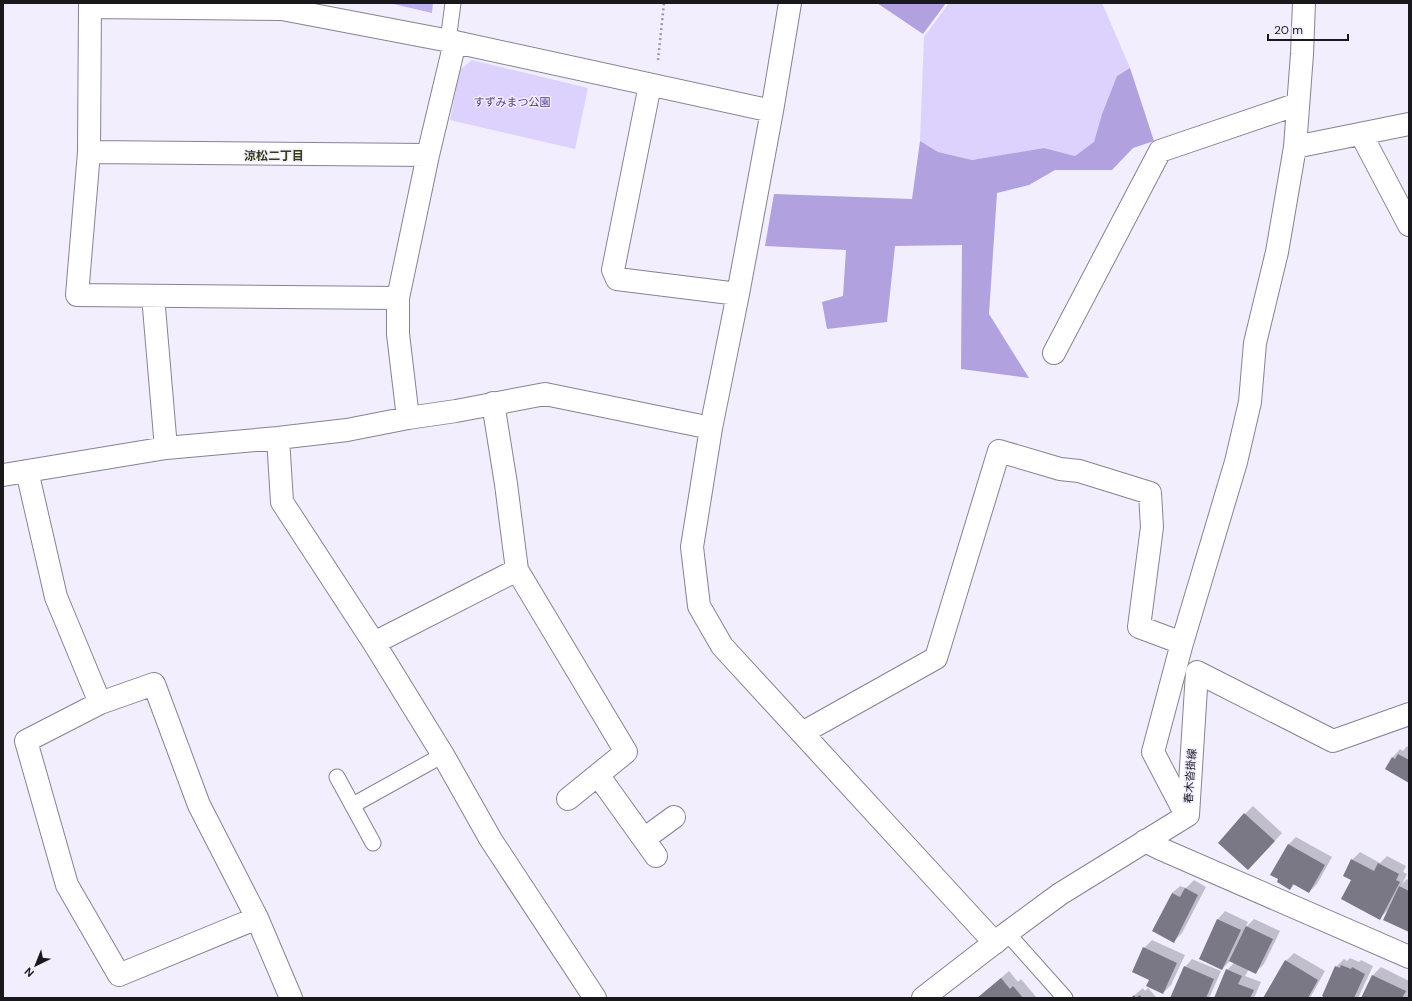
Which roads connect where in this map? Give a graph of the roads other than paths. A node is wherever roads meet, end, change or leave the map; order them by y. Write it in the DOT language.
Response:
graph roads {
  1 [pos="453,3"];
  2 [pos="790,3"];
  3 [pos="1304,3"];
  4 [pos="90,5"];
  5 [pos="282,6"];
  6 [pos="451,42"];
  7 [pos="650,85"];
  8 [pos="1298,104"];
  9 [pos="772,111"];
  10 [pos="1409,124"];
  11 [pos="1361,134"];
  12 [pos="1295,147"];
  13 [pos="89,152"];
  14 [pos="428,155"];
  15 [pos="1409,226"];
  16 [pos="738,294"];
  17 [pos="152,296"];
  18 [pos="398,298"];
  19 [pos="1054,353"];
  20 [pos="493,403"];
  21 [pos="408,418"];
  22 [pos="711,428"];
  23 [pos="278,438"];
  24 [pos="166,448"];
  25 [pos="27,471"];
  26 [pos="3,475"];
  27 [pos="517,570"];
  28 [pos="374,643"];
  29 [pos="1182,643"];
  30 [pos="100,703"];
  31 [pos="1409,714"];
  32 [pos="802,733"];
  33 [pos="443,755"];
  34 [pos="598,775"];
  35 [pos="338,777"];
  36 [pos="568,799"];
  37 [pos="353,805"];
  38 [pos="1186,815"];
  39 [pos="674,817"];
  40 [pos="644,839"];
  41 [pos="1145,841"];
  42 [pos="373,844"];
  43 [pos="656,856"];
  44 [pos="257,918"];
  45 [pos="1001,938"];
  46 [pos="1409,957"];
  47 [pos="291,998"];
  48 [pos="596,998"];
  49 [pos="923,998"];
  50 [pos="1065,998"];
  1 -- 6 [label="lane"];
  2 -- 9 [label="street"];
  3 -- 8 [label="street"];
  4 -- 5 [label="street"];
  4 -- 13 [label="street"];
  5 -- 6 [label="street"];
  6 -- 7 [label="street"];
  6 -- 14 [label="street"];
  7 -- 9 [label="street"];
  7 -- 16 [label="street"];
  8 -- 12 [label="street"];
  8 -- 19 [label="street"];
  9 -- 16 [label="street"];
  10 -- 11 [label="street"];
  11 -- 12 [label="street"];
  11 -- 15 [label="street"];
  12 -- 29 [label="street"];
  13 -- 14 [label="street"];
  13 -- 17 [label="street"];
  14 -- 18 [label="street"];
  16 -- 22 [label="street"];
  17 -- 18 [label="street"];
  17 -- 24 [label="street"];
  18 -- 21 [label="street"];
  20 -- 21 [label="street"];
  20 -- 22 [label="street"];
  20 -- 27 [label="street"];
  21 -- 23 [label="street"];
  22 -- 32 [label="street"];
  23 -- 24 [label="street"];
  23 -- 28 [label="street"];
  24 -- 25 [label="street"];
  25 -- 26 [label="street"];
  25 -- 30 [label="street"];
  27 -- 28 [label="street"];
  27 -- 34 [label="street"];
  28 -- 33 [label="street"];
  29 -- 32 [label="street"];
  29 -- 38 [label="street"];
  30 -- 44 [label="street"];
  30 -- 44 [label="street"];
  31 -- 38 [label="street, 春木沓掛線"];
  32 -- 45 [label="street"];
  33 -- 37 [label="lane"];
  33 -- 48 [label="street"];
  34 -- 36 [label="street"];
  34 -- 40 [label="street"];
  35 -- 37 [label="lane"];
  37 -- 42 [label="lane"];
  38 -- 41 [label="street, 春木沓掛線"];
  39 -- 40 [label="street"];
  40 -- 43 [label="street"];
  41 -- 45 [label="street, 春木沓掛線"];
  41 -- 46 [label="street"];
  44 -- 47 [label="street"];
  45 -- 49 [label="street, 春木沓掛線"];
  45 -- 50 [label="lane"];
}
